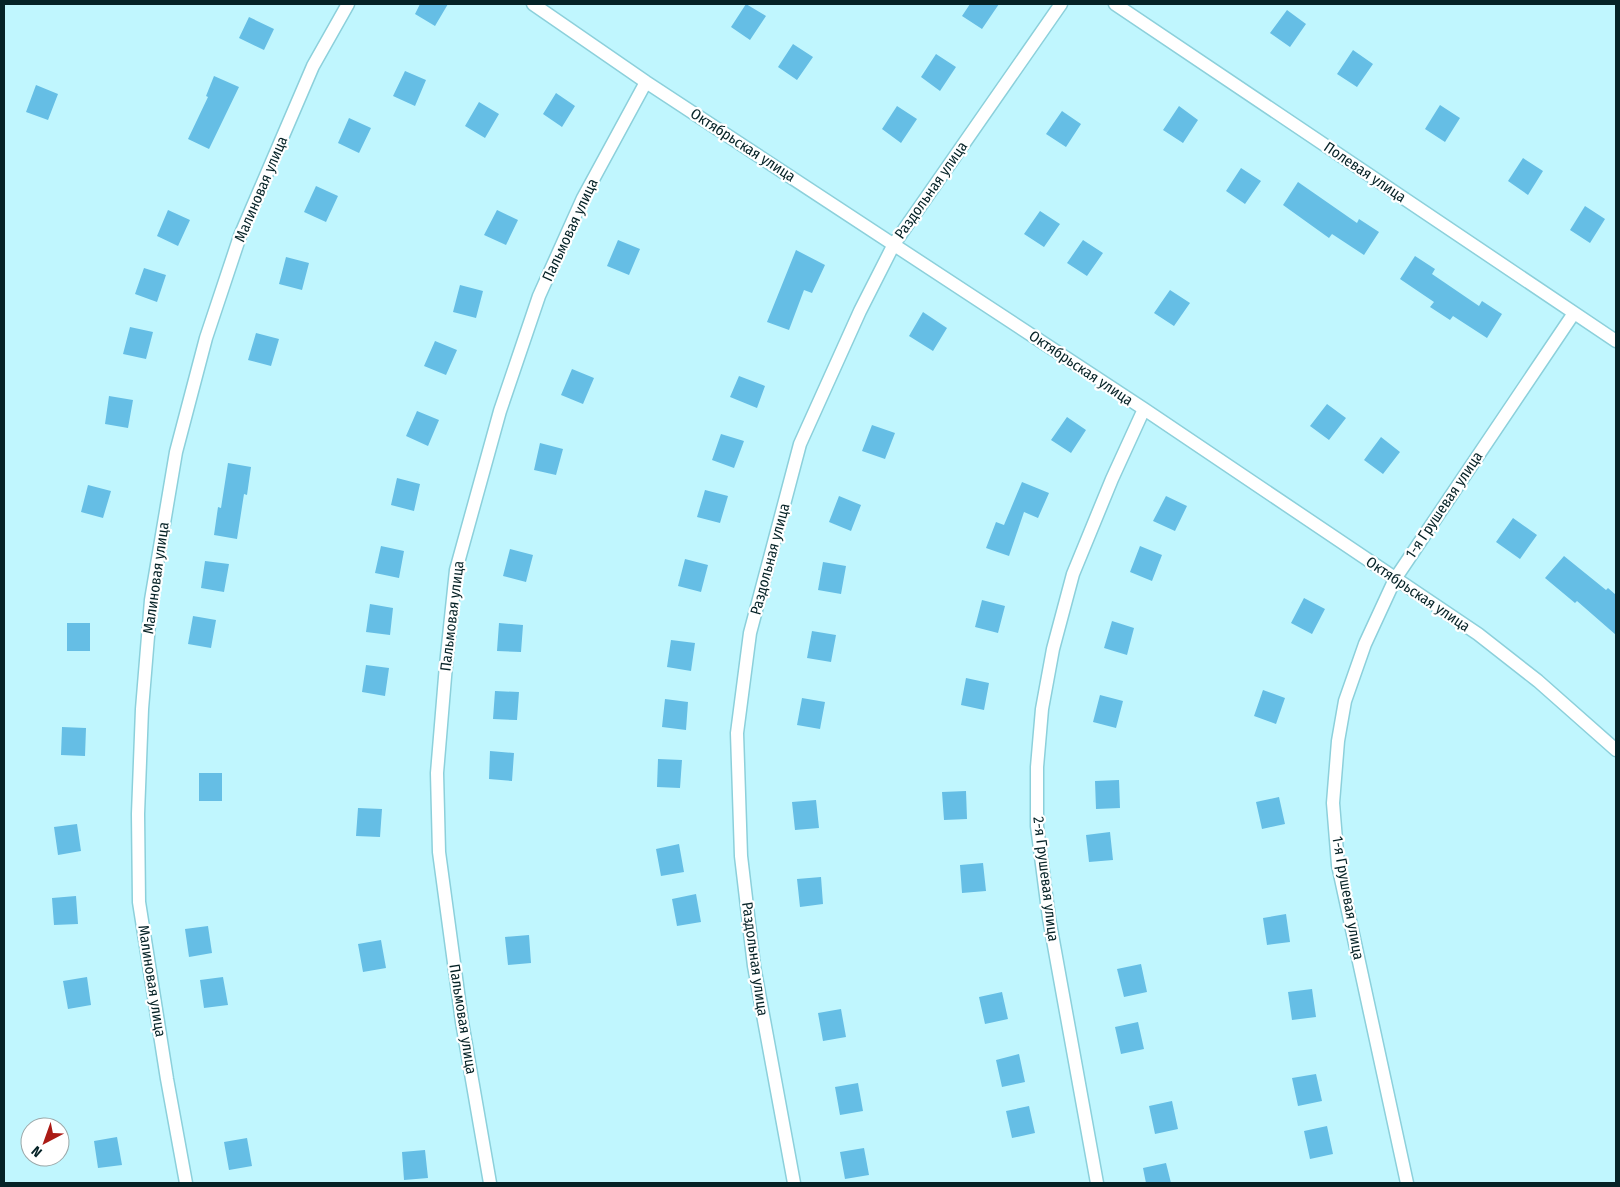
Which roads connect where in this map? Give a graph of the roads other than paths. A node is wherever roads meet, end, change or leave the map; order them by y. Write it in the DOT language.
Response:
graph roads {
  1 [pos="348,4"];
  2 [pos="533,4"];
  3 [pos="1061,4"];
  4 [pos="1115,4"];
  5 [pos="646,82"];
  6 [pos="894,244"];
  7 [pos="1574,313"];
  8 [pos="1616,341"];
  9 [pos="1144,409"];
  10 [pos="1395,579"];
  11 [pos="1616,750"];
  12 [pos="186,1183"];
  13 [pos="490,1183"];
  14 [pos="794,1183"];
  15 [pos="1097,1183"];
  16 [pos="1407,1183"];
  1 -- 12 [label="street, Малиновая улица"];
  2 -- 5 [label="street, Октябрьская улица"];
  3 -- 6 [label="street, Раздольная улица"];
  4 -- 7 [label="street, Полевая улица"];
  5 -- 6 [label="street, Октябрьская улица"];
  5 -- 13 [label="street, Пальмовая улица"];
  6 -- 9 [label="street, Октябрьская улица"];
  6 -- 14 [label="street, Раздольная улица"];
  7 -- 8 [label="street, Полевая улица"];
  7 -- 10 [label="street, 1-я Грушевая улица"];
  9 -- 10 [label="street, Октябрьская улица"];
  9 -- 15 [label="street, 2-я Грушевая улица"];
  10 -- 11 [label="street, Октябрьская улица"];
  10 -- 16 [label="street, 1-я Грушевая улица"];
}
